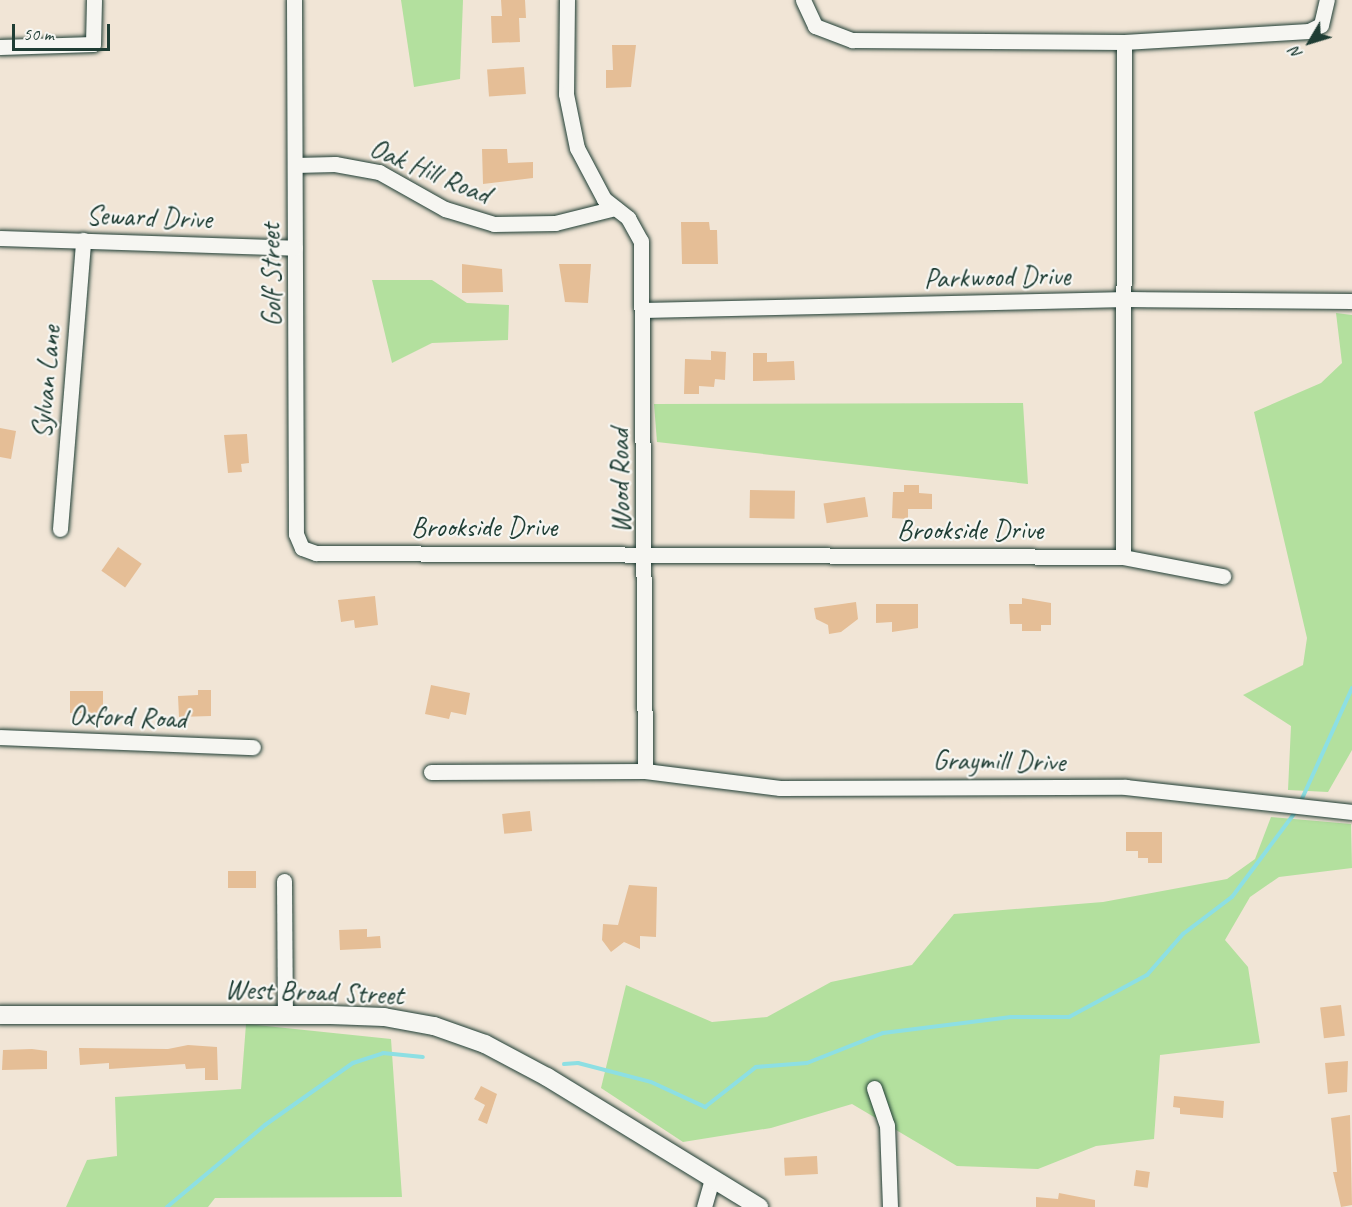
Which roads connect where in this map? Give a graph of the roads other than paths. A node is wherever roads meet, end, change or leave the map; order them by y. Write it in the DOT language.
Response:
graph roads {
  1 [pos="94,0"];
  2 [pos="294,0"];
  3 [pos="567,0"];
  4 [pos="803,0"];
  5 [pos="1327,0"];
  6 [pos="1124,42"];
  7 [pos="0,47"];
  8 [pos="295,165"];
  9 [pos="615,208"];
  10 [pos="0,238"];
  11 [pos="83,240"];
  12 [pos="295,248"];
  13 [pos="1127,300"];
  14 [pos="1352,301"];
  15 [pos="643,310"];
  16 [pos="60,529"];
  17 [pos="302,548"];
  18 [pos="647,553"];
  19 [pos="1123,557"];
  20 [pos="1222,576"];
  21 [pos="0,737"];
  22 [pos="253,747"];
  23 [pos="645,771"];
  24 [pos="431,772"];
  25 [pos="1352,812"];
  26 [pos="284,880"];
  27 [pos="285,1014"];
  28 [pos="0,1015"];
  29 [pos="874,1088"];
  30 [pos="712,1179"];
  31 [pos="704,1207"];
  32 [pos="759,1207"];
  33 [pos="890,1207"];
  1 -- 7 [label="street"];
  2 -- 8 [label="street, Golf Street"];
  3 -- 9 [label="street, Wood Road"];
  4 -- 6 [label="street"];
  5 -- 6 [label="street"];
  6 -- 13 [label="street"];
  8 -- 9 [label="street, Oak Hill Road"];
  8 -- 12 [label="street, Golf Street"];
  9 -- 15 [label="street, Wood Road"];
  10 -- 11 [label="street, Seward Drive"];
  11 -- 12 [label="street, Seward Drive"];
  11 -- 16 [label="street, Sylvan Lane"];
  12 -- 17 [label="street, Golf Street"];
  13 -- 14 [label="street, Parkwood Drive"];
  13 -- 15 [label="street, Parkwood Drive"];
  13 -- 19 [label="street"];
  15 -- 18 [label="street, Wood Road"];
  17 -- 18 [label="street, Brookside Drive"];
  18 -- 19 [label="street, Brookside Drive"];
  18 -- 23 [label="street, Wood Road"];
  19 -- 20 [label="street, Brookside Drive"];
  21 -- 22 [label="street, Oxford Road"];
  23 -- 24 [label="street"];
  23 -- 25 [label="street, Graymill Drive"];
  26 -- 27 [label="street"];
  27 -- 28 [label="street, West Broad Street"];
  27 -- 30 [label="street, West Broad Street"];
  29 -- 33 [label="street"];
  30 -- 31 [label="street"];
  30 -- 32 [label="street, West Broad Street"];
}
